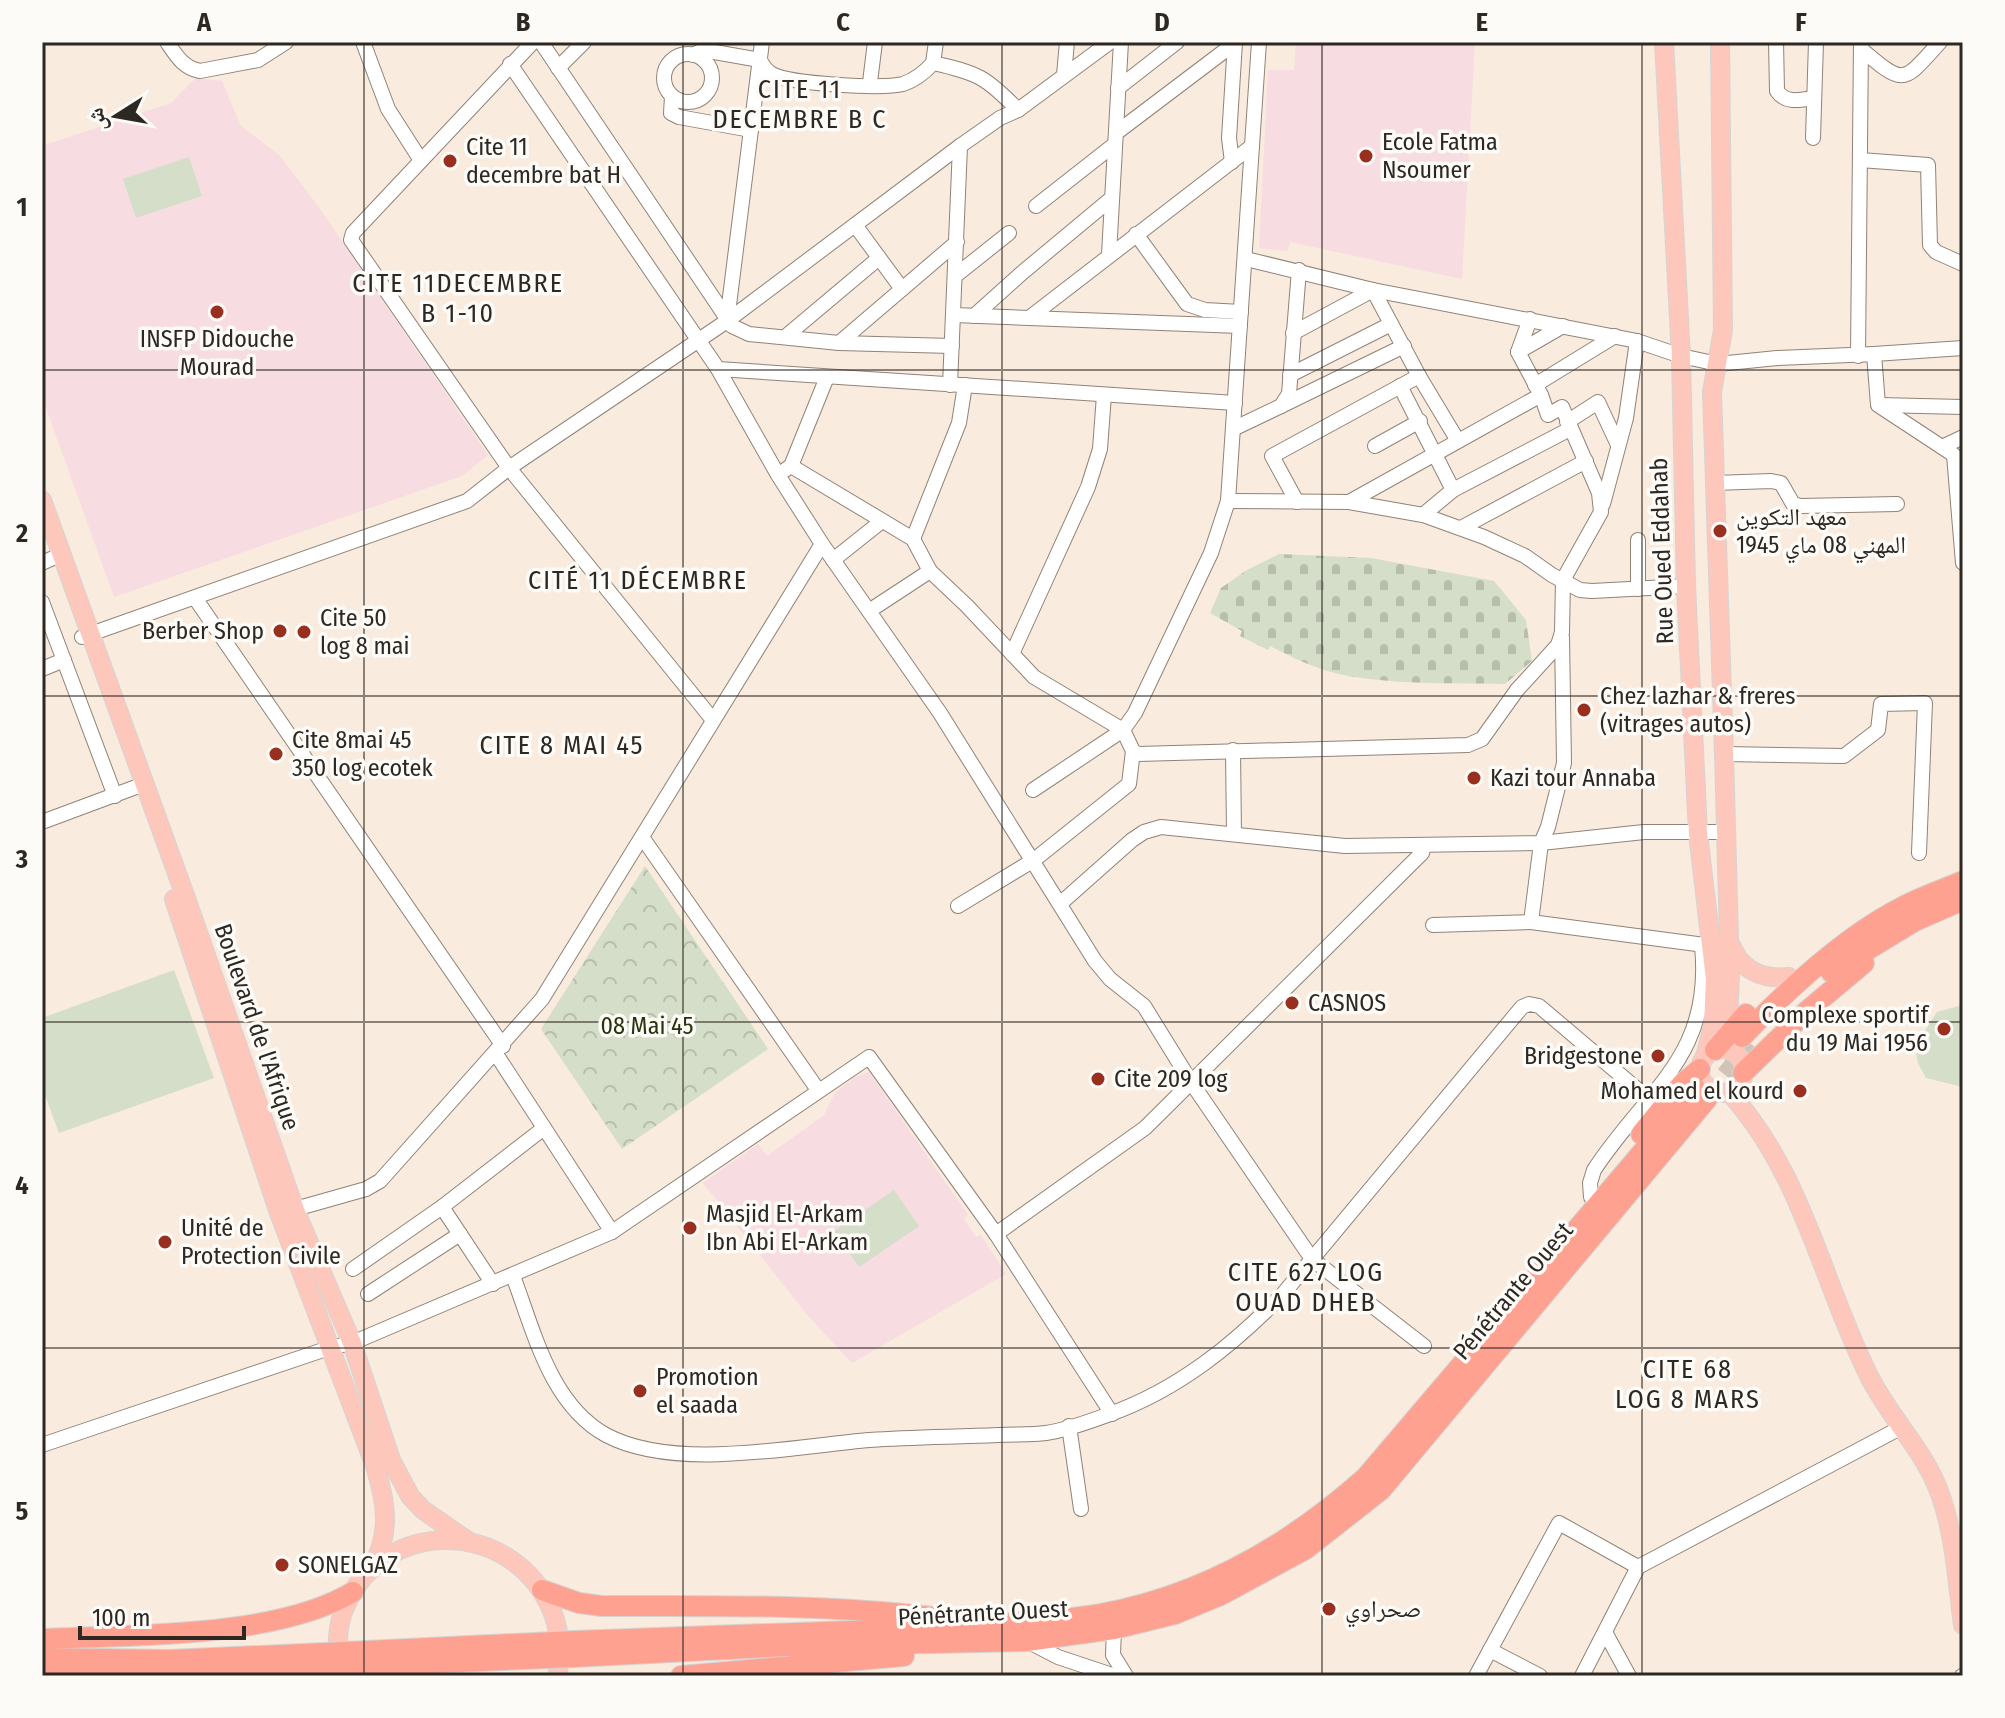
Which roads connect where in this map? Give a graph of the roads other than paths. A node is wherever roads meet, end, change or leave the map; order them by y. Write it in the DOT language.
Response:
graph roads {
  1 [pos="167,42"];
  2 [pos="286,42"];
  3 [pos="363,42"];
  4 [pos="533,42"];
  5 [pos="541,42"];
  6 [pos="584,42"];
  7 [pos="762,42"];
  8 [pos="875,42"];
  9 [pos="936,42"];
  10 [pos="1067,42"];
  11 [pos="1110,42"];
  12 [pos="1121,42"];
  13 [pos="1177,42"];
  14 [pos="1235,42"];
  15 [pos="1259,42"];
  16 [pos="1664,42"];
  17 [pos="1720,42"];
  18 [pos="1776,42"];
  19 [pos="1816,42"];
  20 [pos="1940,42"];
  21 [pos="1861,45"];
  22 [pos="693,55"];
  23 [pos="760,60"];
  24 [pos="933,63"];
  25 [pos="510,64"];
  26 [pos="558,68"];
  27 [pos="1064,75"];
  28 [pos="867,86"];
  29 [pos="1118,88"];
  30 [pos="672,97"];
  31 [pos="1814,98"];
  32 [pos="1018,110"];
  33 [pos="751,130"];
  34 [pos="1116,138"];
  35 [pos="1813,138"];
  36 [pos="960,146"];
  37 [pos="1252,146"];
  38 [pos="420,159"];
  39 [pos="1860,160"];
  40 [pos="1232,162"];
  41 [pos="1112,198"];
  42 [pos="1036,206"];
  43 [pos="855,225"];
  44 [pos="1009,233"];
  45 [pos="1136,234"];
  46 [pos="957,242"];
  47 [pos="1109,254"];
  48 [pos="879,258"];
  49 [pos="1246,259"];
  50 [pos="1963,264"];
  51 [pos="1299,270"];
  52 [pos="955,276"];
  53 [pos="902,289"];
  54 [pos="1373,290"];
  55 [pos="954,315"];
  56 [pos="974,316"];
  57 [pos="1029,318"];
  58 [pos="1240,319"];
  59 [pos="1530,319"];
  60 [pos="727,321"];
  61 [pos="1391,324"];
  62 [pos="1563,326"];
  63 [pos="1293,333"];
  64 [pos="1615,336"];
  65 [pos="785,337"];
  66 [pos="698,341"];
  67 [pos="1637,341"];
  68 [pos="839,343"];
  69 [pos="952,346"];
  70 [pos="1404,346"];
  71 [pos="1963,348"];
  72 [pos="1518,352"];
  73 [pos="1874,354"];
  74 [pos="1681,356"];
  75 [pos="1858,356"];
  76 [pos="1718,364"];
  77 [pos="718,369"];
  78 [pos="1290,375"];
  79 [pos="1419,376"];
  80 [pos="827,377"];
  81 [pos="957,385"];
  82 [pos="1400,386"];
  83 [pos="1538,390"];
  84 [pos="1104,395"];
  85 [pos="1235,403"];
  86 [pos="1878,405"];
  87 [pos="1281,406"];
  88 [pos="1963,407"];
  89 [pos="1420,421"];
  90 [pos="1569,425"];
  91 [pos="1233,429"];
  92 [pos="1963,437"];
  93 [pos="1458,441"];
  94 [pos="1375,446"];
  95 [pos="1942,447"];
  96 [pos="1617,450"];
  97 [pos="1435,453"];
  98 [pos="1588,466"];
  99 [pos="509,468"];
  100 [pos="784,471"];
  101 [pos="1715,483"];
  102 [pos="1453,490"];
  103 [pos="42,500"];
  104 [pos="1228,501"];
  105 [pos="1297,502"];
  106 [pos="1349,502"];
  107 [pos="1897,504"];
  108 [pos="1601,512"];
  109 [pos="1423,515"];
  110 [pos="882,521"];
  111 [pos="42,527"];
  112 [pos="1461,528"];
  113 [pos="913,539"];
  114 [pos="1638,540"];
  115 [pos="822,544"];
  116 [pos="833,560"];
  117 [pos="48,561"];
  118 [pos="1963,563"];
  119 [pos="930,571"];
  120 [pos="1563,580"];
  121 [pos="1686,586"];
  122 [pos="1638,589"];
  123 [pos="195,598"];
  124 [pos="42,602"];
  125 [pos="869,611"];
  126 [pos="1562,632"];
  127 [pos="86,636"];
  128 [pos="1012,654"];
  129 [pos="64,660"];
  130 [pos="42,669"];
  131 [pos="713,720"];
  132 [pos="1123,730"];
  133 [pos="1233,750"];
  134 [pos="1133,751"];
  135 [pos="1724,754"];
  136 [pos="136,787"];
  137 [pos="1033,790"];
  138 [pos="115,796"];
  139 [pos="43,820"];
  140 [pos="1726,832"];
  141 [pos="1698,833"];
  142 [pos="1234,834"];
  143 [pos="642,837"];
  144 [pos="1541,843"];
  145 [pos="1424,845"];
  146 [pos="1919,853"];
  147 [pos="1034,860"];
  148 [pos="1963,881"];
  149 [pos="1963,900"];
  150 [pos="1061,903"];
  151 [pos="958,906"];
  152 [pos="1531,922"];
  153 [pos="1433,925"];
  154 [pos="1728,936"];
  155 [pos="1883,939"];
  156 [pos="1848,944"];
  157 [pos="1707,946"];
  158 [pos="1789,977"];
  159 [pos="499,1050"];
  160 [pos="1724,1067"];
  161 [pos="1191,1082"];
  162 [pos="818,1090"];
  163 [pos="1650,1100"];
  164 [pos="544,1128"];
  165 [pos="1591,1197"];
  166 [pos="442,1207"];
  167 [pos="287,1211"];
  168 [pos="612,1232"];
  169 [pos="460,1234"];
  170 [pos="996,1234"];
  171 [pos="1572,1248"];
  172 [pos="1312,1259"];
  173 [pos="353,1269"];
  174 [pos="513,1276"];
  175 [pos="493,1284"];
  176 [pos="368,1294"];
  177 [pos="352,1343"];
  178 [pos="1424,1346"];
  179 [pos="329,1348"];
  180 [pos="1112,1414"];
  181 [pos="1069,1426"];
  182 [pos="1902,1427"];
  183 [pos="42,1445"];
  184 [pos="1081,1509"];
  185 [pos="468,1541"];
  186 [pos="1638,1567"];
  187 [pos="371,1570"];
  188 [pos="542,1590"];
  189 [pos="353,1592"];
  190 [pos="1963,1625"];
  191 [pos="1114,1629"];
  192 [pos="973,1632"];
  193 [pos="1605,1632"];
  194 [pos="42,1639"];
  195 [pos="1027,1641"];
  196 [pos="1490,1650"];
  197 [pos="42,1658"];
  198 [pos="322,1661"];
  199 [pos="42,1675"];
  200 [pos="340,1676"];
  201 [pos="557,1676"];
  202 [pos="681,1676"];
  203 [pos="1115,1676"];
  204 [pos="1126,1676"];
  205 [pos="1476,1676"];
  206 [pos="1540,1676"];
  207 [pos="1582,1676"];
  208 [pos="1629,1676"];
  1 -- 2 [label="street"];
  3 -- 38 [label="street"];
  4 -- 25 [label="street"];
  5 -- 26 [label="street"];
  6 -- 26 [label="street"];
  7 -- 23 [label="street"];
  8 -- 28 [label="street"];
  9 -- 24 [label="street"];
  10 -- 27 [label="street"];
  11 -- 27 [label="street"];
  12 -- 29 [label="street"];
  13 -- 29 [label="street"];
  14 -- 34 [label="street"];
  14 -- 40 [label="street"];
  15 -- 37 [label="street"];
  16 -- 74 [label="main road, Rue Oued Eddahab"];
  17 -- 76 [label="main road"];
  18 -- 31 [label="street"];
  19 -- 31 [label="street"];
  20 -- 21 [label="street"];
  21 -- 39 [label="street"];
  22 -- 23 [label="street"];
  22 -- 30 [label="street"];
  22 -- 30 [label="street"];
  23 -- 28 [label="street"];
  23 -- 33 [label="street"];
  24 -- 28 [label="street"];
  24 -- 32 [label="street"];
  25 -- 38 [label="street"];
  25 -- 66 [label="street"];
  26 -- 60 [label="street"];
  27 -- 32 [label="street"];
  29 -- 34 [label="street"];
  30 -- 33 [label="street"];
  31 -- 35 [label="street"];
  32 -- 36 [label="street"];
  33 -- 60 [label="street"];
  34 -- 41 [label="street"];
  34 -- 42 [label="street"];
  36 -- 43 [label="street"];
  36 -- 46 [label="street"];
  37 -- 40 [label="street"];
  37 -- 49 [label="street"];
  38 -- 99 [label="street"];
  39 -- 50 [label="street"];
  39 -- 75 [label="street"];
  40 -- 45 [label="street"];
  41 -- 47 [label="street"];
  41 -- 56 [label="street"];
  43 -- 48 [label="street"];
  43 -- 60 [label="street"];
  44 -- 52 [label="street"];
  45 -- 47 [label="street"];
  45 -- 58 [label="street"];
  46 -- 52 [label="street"];
  46 -- 53 [label="street"];
  47 -- 57 [label="street"];
  48 -- 53 [label="street"];
  48 -- 65 [label="street"];
  49 -- 51 [label="street"];
  49 -- 58 [label="street"];
  51 -- 54 [label="street"];
  51 -- 63 [label="street"];
  52 -- 55 [label="street"];
  53 -- 68 [label="street"];
  54 -- 59 [label="street"];
  54 -- 61 [label="street"];
  54 -- 63 [label="street"];
  55 -- 56 [label="street"];
  55 -- 69 [label="street"];
  56 -- 57 [label="street"];
  57 -- 58 [label="street"];
  58 -- 85 [label="street"];
  59 -- 62 [label="street"];
  59 -- 72 [label="street"];
  60 -- 65 [label="street"];
  60 -- 66 [label="street"];
  61 -- 70 [label="street"];
  61 -- 78 [label="street"];
  62 -- 64 [label="street"];
  62 -- 72 [label="street"];
  63 -- 78 [label="street"];
  64 -- 67 [label="street"];
  64 -- 83 [label="street"];
  65 -- 68 [label="street"];
  66 -- 77 [label="street"];
  66 -- 99 [label="street"];
  67 -- 74 [label="street"];
  67 -- 96 [label="street"];
  68 -- 69 [label="street"];
  69 -- 81 [label="street"];
  70 -- 79 [label="street"];
  70 -- 87 [label="street"];
  71 -- 73 [label="street"];
  72 -- 83 [label="street"];
  73 -- 75 [label="street"];
  73 -- 86 [label="street"];
  74 -- 76 [label="street"];
  74 -- 121 [label="main road, Rue Oued Eddahab"];
  75 -- 76 [label="street"];
  76 -- 101 [label="main road"];
  77 -- 80 [label="street"];
  77 -- 100 [label="street"];
  78 -- 87 [label="street"];
  79 -- 82 [label="street"];
  79 -- 93 [label="street"];
  80 -- 81 [label="street"];
  80 -- 100 [label="street"];
  81 -- 84 [label="street"];
  81 -- 113 [label="street"];
  82 -- 89 [label="street"];
  82 -- 105 [label="street"];
  83 -- 90 [label="street"];
  83 -- 93 [label="street"];
  84 -- 85 [label="street"];
  84 -- 128 [label="street"];
  85 -- 91 [label="street"];
  86 -- 88 [label="street"];
  86 -- 95 [label="street"];
  87 -- 91 [label="street"];
  89 -- 94 [label="street"];
  89 -- 97 [label="street"];
  90 -- 96 [label="street"];
  90 -- 98 [label="street"];
  90 -- 102 [label="street"];
  91 -- 104 [label="street"];
  92 -- 95 [label="street"];
  93 -- 97 [label="street"];
  95 -- 118 [label="street"];
  96 -- 98 [label="street"];
  96 -- 108 [label="street"];
  97 -- 102 [label="street"];
  97 -- 106 [label="street"];
  98 -- 108 [label="street"];
  98 -- 112 [label="street"];
  99 -- 123 [label="street"];
  99 -- 131 [label="street"];
  100 -- 110 [label="street"];
  100 -- 115 [label="street"];
  101 -- 107 [label="street"];
  101 -- 135 [label="main road"];
  102 -- 109 [label="street"];
  103 -- 127 [label="main road, Boulevard de l'Afrique"];
  104 -- 105 [label="street"];
  104 -- 132 [label="street"];
  105 -- 106 [label="street"];
  106 -- 109 [label="street"];
  108 -- 120 [label="street"];
  109 -- 112 [label="street"];
  110 -- 113 [label="street"];
  110 -- 116 [label="street"];
  111 -- 117 [label="main road, Boulevard de l'Afrique"];
  112 -- 120 [label="street"];
  113 -- 119 [label="street"];
  114 -- 122 [label="street"];
  115 -- 116 [label="street"];
  115 -- 131 [label="street"];
  116 -- 125 [label="street"];
  117 -- 127 [label="main road, Boulevard de l'Afrique"];
  119 -- 125 [label="street"];
  119 -- 128 [label="street"];
  120 -- 122 [label="street"];
  120 -- 126 [label="street"];
  121 -- 122 [label="street"];
  121 -- 141 [label="main road, Rue Oued Eddahab"];
  123 -- 127 [label="street"];
  123 -- 159 [label="street"];
  124 -- 129 [label="street"];
  125 -- 147 [label="street"];
  126 -- 133 [label="street"];
  126 -- 144 [label="street"];
  127 -- 136 [label="main road, Boulevard de l'Afrique"];
  127 -- 167 [label="main road, Boulevard de l'Afrique"];
  128 -- 132 [label="street"];
  129 -- 130 [label="street"];
  129 -- 138 [label="street"];
  131 -- 143 [label="street"];
  132 -- 134 [label="street"];
  132 -- 137 [label="street"];
  133 -- 134 [label="street"];
  133 -- 142 [label="street"];
  134 -- 147 [label="street"];
  135 -- 140 [label="main road"];
  135 -- 146 [label="street"];
  136 -- 138 [label="street"];
  136 -- 167 [label="main road, Boulevard de l'Afrique"];
  138 -- 139 [label="street"];
  140 -- 141 [label="street"];
  140 -- 154 [label="main road"];
  141 -- 144 [label="street"];
  141 -- 157 [label="main road, Rue Oued Eddahab"];
  142 -- 145 [label="street"];
  142 -- 150 [label="street"];
  143 -- 159 [label="street"];
  143 -- 162 [label="street"];
  144 -- 145 [label="street"];
  144 -- 152 [label="street"];
  145 -- 161 [label="street"];
  147 -- 150 [label="street"];
  147 -- 151 [label="street"];
  148 -- 156 [label="highway, Pénétrante Ouest"];
  149 -- 155 [label="highway, Pénétrante Ouest"];
  150 -- 161 [label="street"];
  152 -- 153 [label="street"];
  152 -- 157 [label="street"];
  154 -- 158 [label="main road"];
  154 -- 160 [label="main road"];
  155 -- 160 [label="highway, Pénétrante Ouest"];
  155 -- 160 [label="highway"];
  156 -- 158 [label="highway"];
  156 -- 160 [label="highway, Pénétrante Ouest"];
  157 -- 160 [label="main road, Rue Oued Eddahab"];
  157 -- 163 [label="street"];
  158 -- 160 [label="highway"];
  159 -- 164 [label="street"];
  159 -- 167 [label="street"];
  160 -- 165 [label="highway"];
  160 -- 171 [label="highway, Pénétrante Ouest"];
  160 -- 182 [label="main road"];
  161 -- 170 [label="street"];
  161 -- 172 [label="street"];
  162 -- 168 [label="street"];
  162 -- 170 [label="street"];
  163 -- 165 [label="street"];
  163 -- 172 [label="street"];
  164 -- 166 [label="street"];
  164 -- 168 [label="street"];
  165 -- 171 [label="highway"];
  166 -- 169 [label="street"];
  166 -- 173 [label="street"];
  167 -- 177 [label="main road, Boulevard de l'Afrique"];
  167 -- 179 [label="main road, Boulevard de l'Afrique"];
  168 -- 174 [label="street"];
  169 -- 175 [label="street"];
  169 -- 176 [label="street"];
  170 -- 180 [label="street"];
  171 -- 191 [label="highway, Pénétrante Ouest"];
  171 -- 192 [label="highway, Pénétrante Ouest"];
  172 -- 178 [label="street"];
  172 -- 180 [label="street"];
  174 -- 175 [label="street"];
  174 -- 181 [label="street"];
  175 -- 177 [label="street"];
  177 -- 179 [label="street"];
  177 -- 185 [label="main road, Boulevard de l'Afrique"];
  179 -- 183 [label="street"];
  179 -- 187 [label="main road, Boulevard de l'Afrique"];
  180 -- 181 [label="street"];
  181 -- 184 [label="street"];
  182 -- 186 [label="street"];
  182 -- 190 [label="main road"];
  185 -- 187 [label="main road"];
  185 -- 188 [label="main road"];
  186 -- 193 [label="street"];
  186 -- 196 [label="street"];
  187 -- 189 [label="main road"];
  188 -- 192 [label="highway"];
  188 -- 201 [label="main road"];
  189 -- 194 [label="highway"];
  189 -- 200 [label="main road"];
  191 -- 195 [label="highway, Pénétrante Ouest"];
  191 -- 204 [label="street"];
  192 -- 195 [label="highway, Pénétrante Ouest"];
  192 -- 198 [label="highway, Pénétrante Ouest, bridge"];
  192 -- 202 [label="highway"];
  193 -- 207 [label="street"];
  193 -- 208 [label="street"];
  195 -- 203 [label="street"];
  196 -- 205 [label="street"];
  196 -- 206 [label="street"];
  197 -- 198 [label="highway, Pénétrante Ouest"];
  198 -- 199 [label="highway, Pénétrante Ouest"];
}
